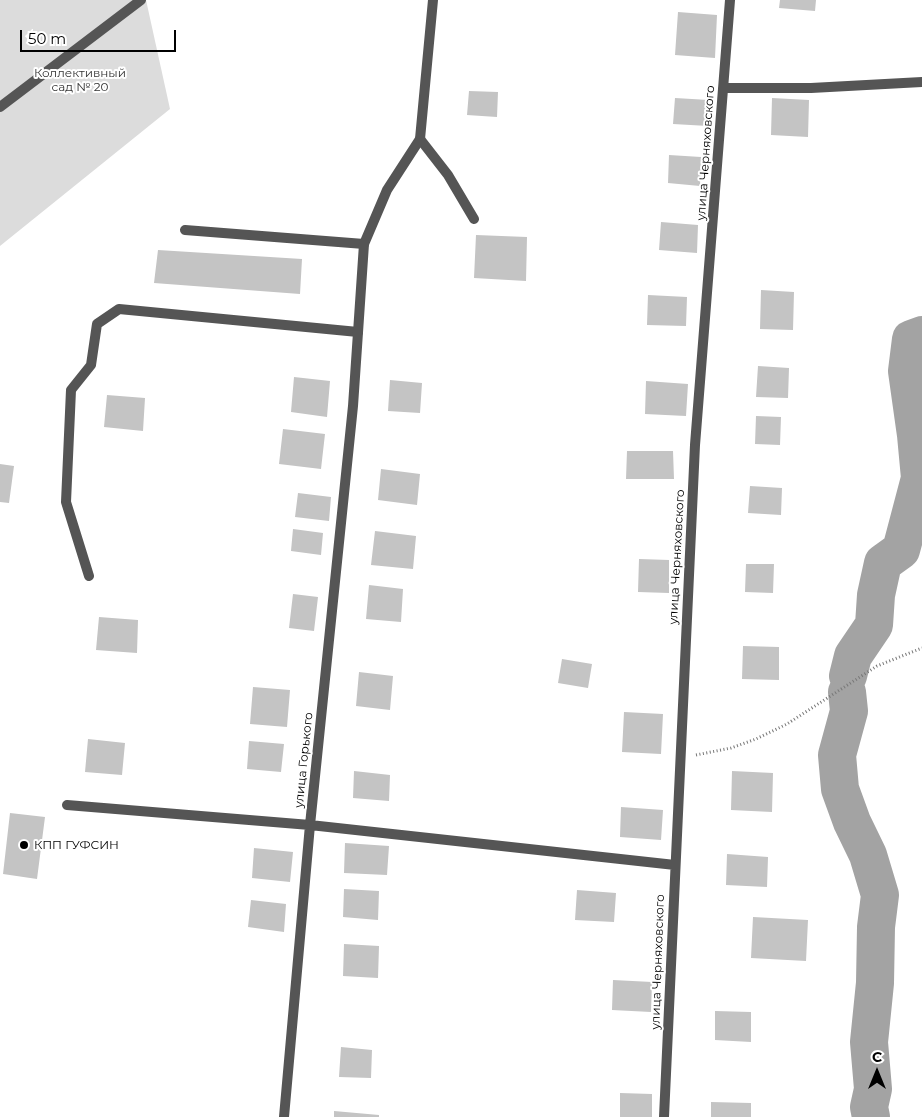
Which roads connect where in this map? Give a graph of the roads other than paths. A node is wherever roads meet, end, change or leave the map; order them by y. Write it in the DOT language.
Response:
graph roads {
  1 [pos="140,0"];
  2 [pos="433,0"];
  3 [pos="730,0"];
  4 [pos="922,82"];
  5 [pos="723,88"];
  6 [pos="0,107"];
  7 [pos="420,139"];
  8 [pos="474,219"];
  9 [pos="185,230"];
  10 [pos="364,244"];
  11 [pos="358,332"];
  12 [pos="89,576"];
  13 [pos="67,805"];
  14 [pos="310,825"];
  15 [pos="675,865"];
  16 [pos="284,1117"];
  17 [pos="664,1117"];
  1 -- 6 [label="street"];
  2 -- 7 [label="street"];
  3 -- 5 [label="street, улица Черняховского"];
  4 -- 5 [label="street"];
  5 -- 15 [label="street, улица Черняховского"];
  7 -- 8 [label="street"];
  7 -- 10 [label="street, улица Горького"];
  9 -- 10 [label="street"];
  10 -- 11 [label="street, улица Горького"];
  11 -- 12 [label="street"];
  11 -- 14 [label="street, улица Горького"];
  13 -- 14 [label="street"];
  14 -- 15 [label="street"];
  14 -- 16 [label="street, улица Горького"];
  15 -- 17 [label="street, улица Черняховского"];
}
